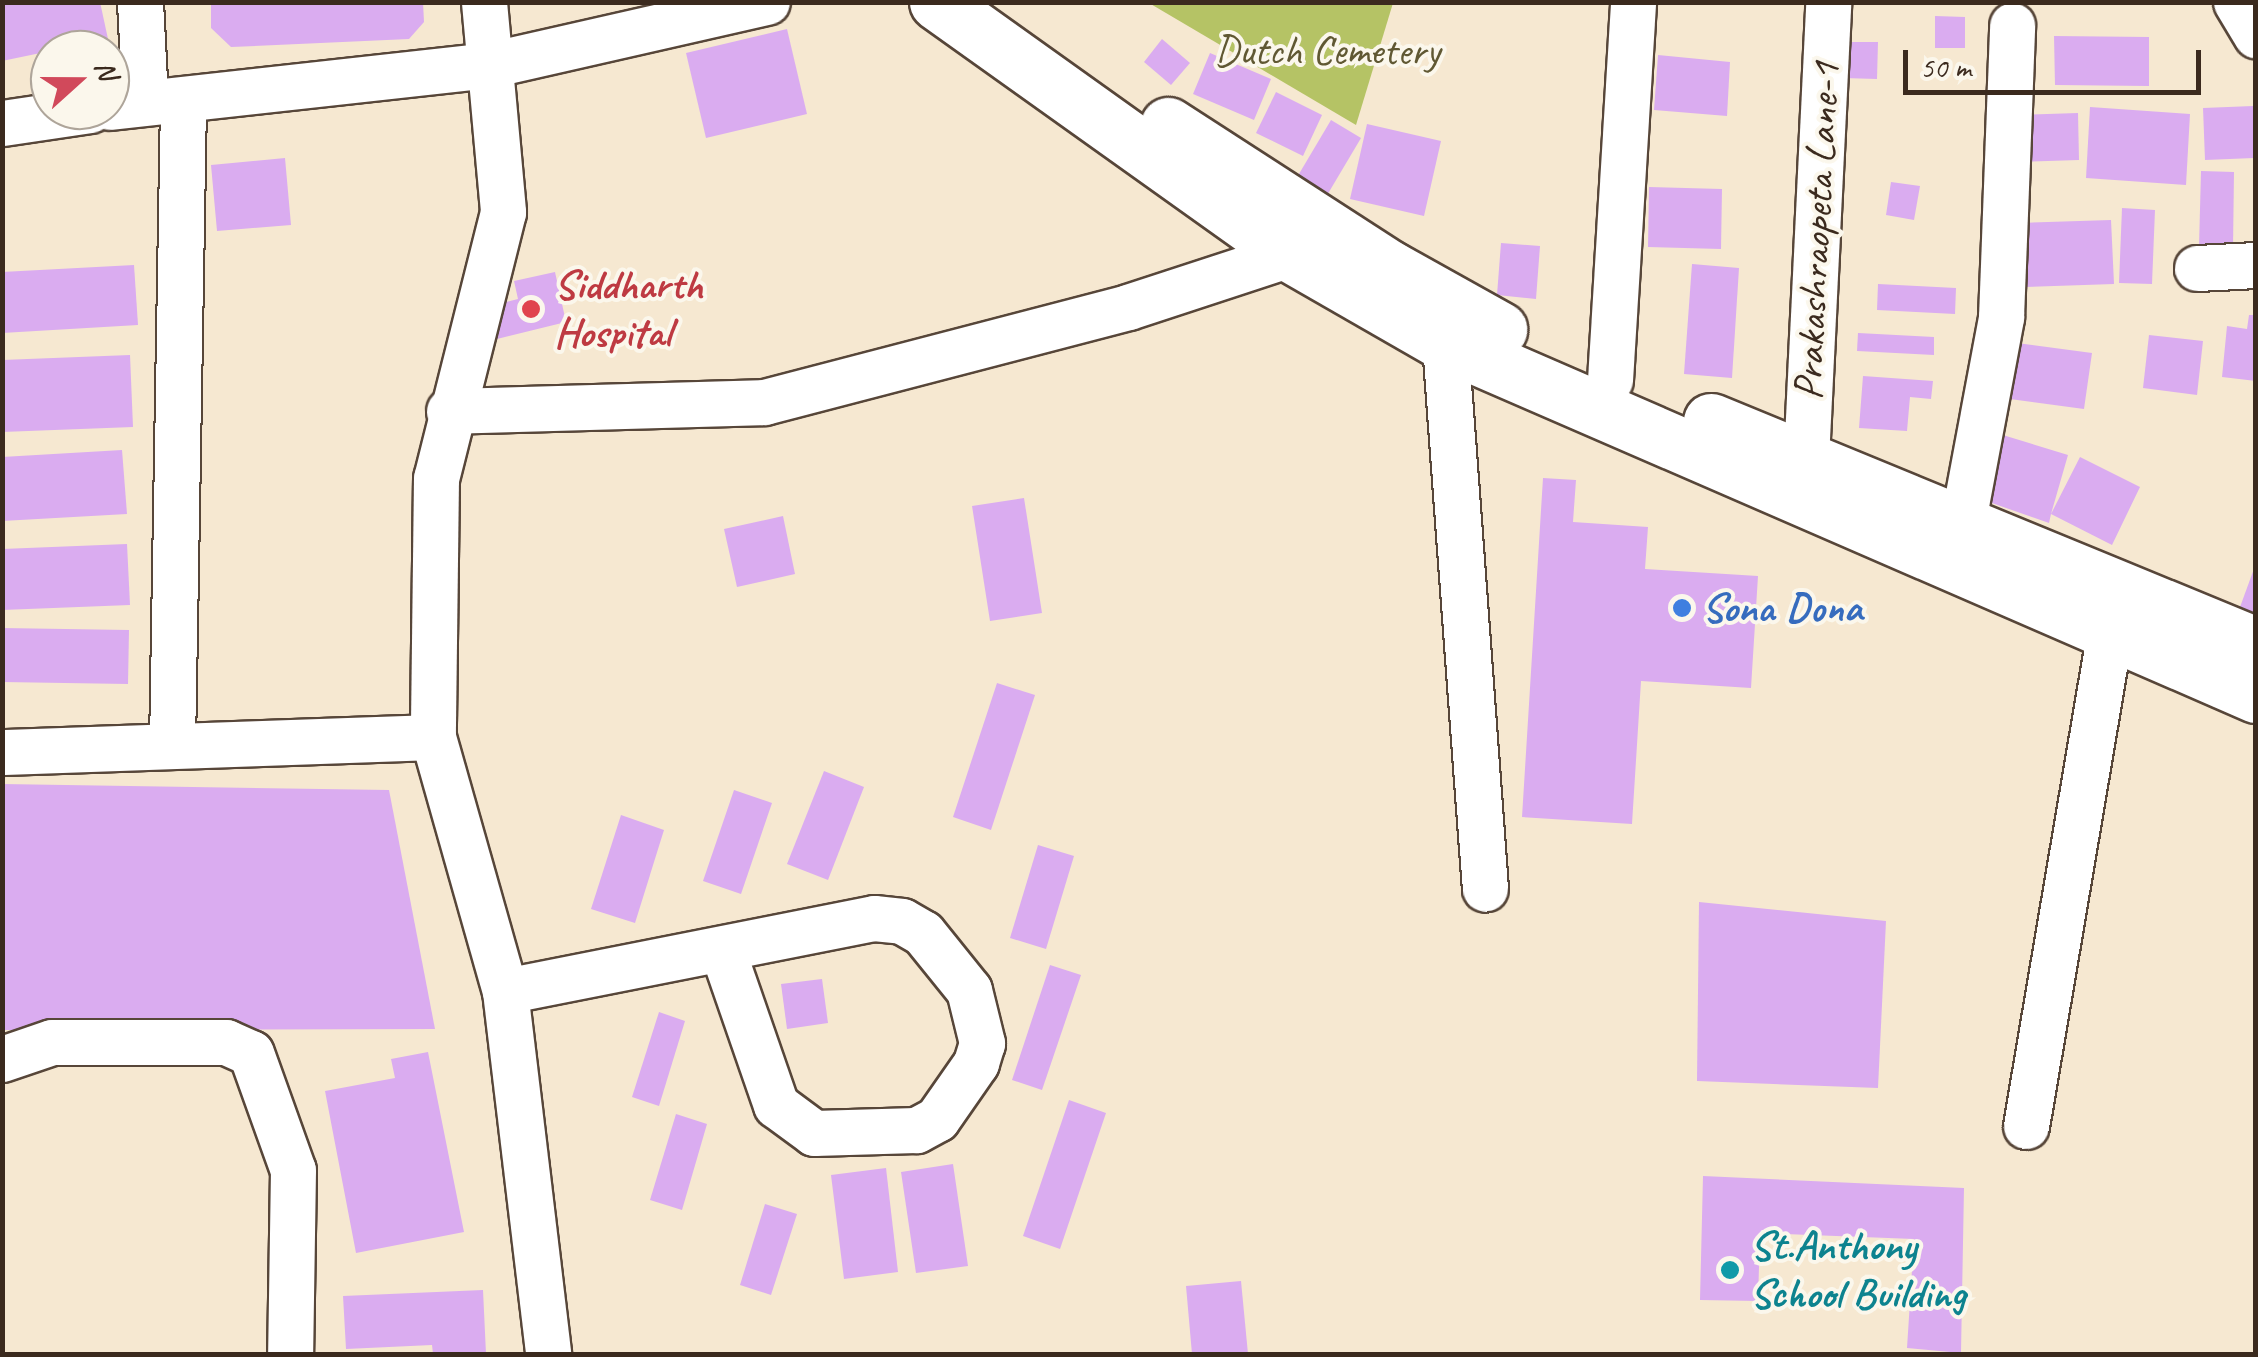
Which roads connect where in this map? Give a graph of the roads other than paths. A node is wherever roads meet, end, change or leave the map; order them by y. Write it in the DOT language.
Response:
graph roads {
  1 [pos="140,2"];
  2 [pos="484,2"];
  3 [pos="767,2"];
  4 [pos="937,2"];
  5 [pos="994,2"];
  6 [pos="1633,2"];
  7 [pos="1828,2"];
  8 [pos="2236,2"];
  9 [pos="2012,25"];
  10 [pos="2256,35"];
  11 [pos="489,66"];
  12 [pos="146,103"];
  13 [pos="30,119"];
  14 [pos="2,123"];
  15 [pos="1290,254"];
  16 [pos="2256,265"];
  17 [pos="2197,268"];
  18 [pos="1446,343"];
  19 [pos="1610,380"];
  20 [pos="449,411"];
  21 [pos="1806,459"];
  22 [pos="1963,521"];
  23 [pos="2110,631"];
  24 [pos="2256,645"];
  25 [pos="2256,695"];
  26 [pos="433,737"];
  27 [pos="172,745"];
  28 [pos="2,752"];
  29 [pos="1485,889"];
  30 [pos="722,948"];
  31 [pos="505,991"];
  32 [pos="2,1059"];
  33 [pos="2026,1126"];
  34 [pos="290,1354"];
  35 [pos="548,1354"];
  1 -- 12 [label="street"];
  2 -- 11 [label="street"];
  3 -- 11 [label="street"];
  4 -- 15 [label="main road"];
  5 -- 19 [label="main road"];
  6 -- 19 [label="street"];
  7 -- 21 [label="street, Prakashraopeta Lane-1"];
  8 -- 10 [label="street"];
  9 -- 22 [label="street"];
  11 -- 12 [label="street"];
  11 -- 20 [label="street"];
  12 -- 27 [label="street"];
  13 -- 14 [label="street"];
  15 -- 18 [label="main road"];
  15 -- 20 [label="street"];
  16 -- 17 [label="street"];
  18 -- 23 [label="main road"];
  18 -- 29 [label="street"];
  19 -- 21 [label="main road"];
  20 -- 26 [label="street"];
  21 -- 22 [label="main road"];
  22 -- 24 [label="main road"];
  23 -- 25 [label="main road"];
  23 -- 33 [label="street"];
  26 -- 27 [label="street"];
  26 -- 31 [label="street"];
  27 -- 28 [label="street"];
  30 -- 30 [label="street"];
  30 -- 31 [label="street"];
  31 -- 35 [label="street"];
  32 -- 34 [label="street"];
}
